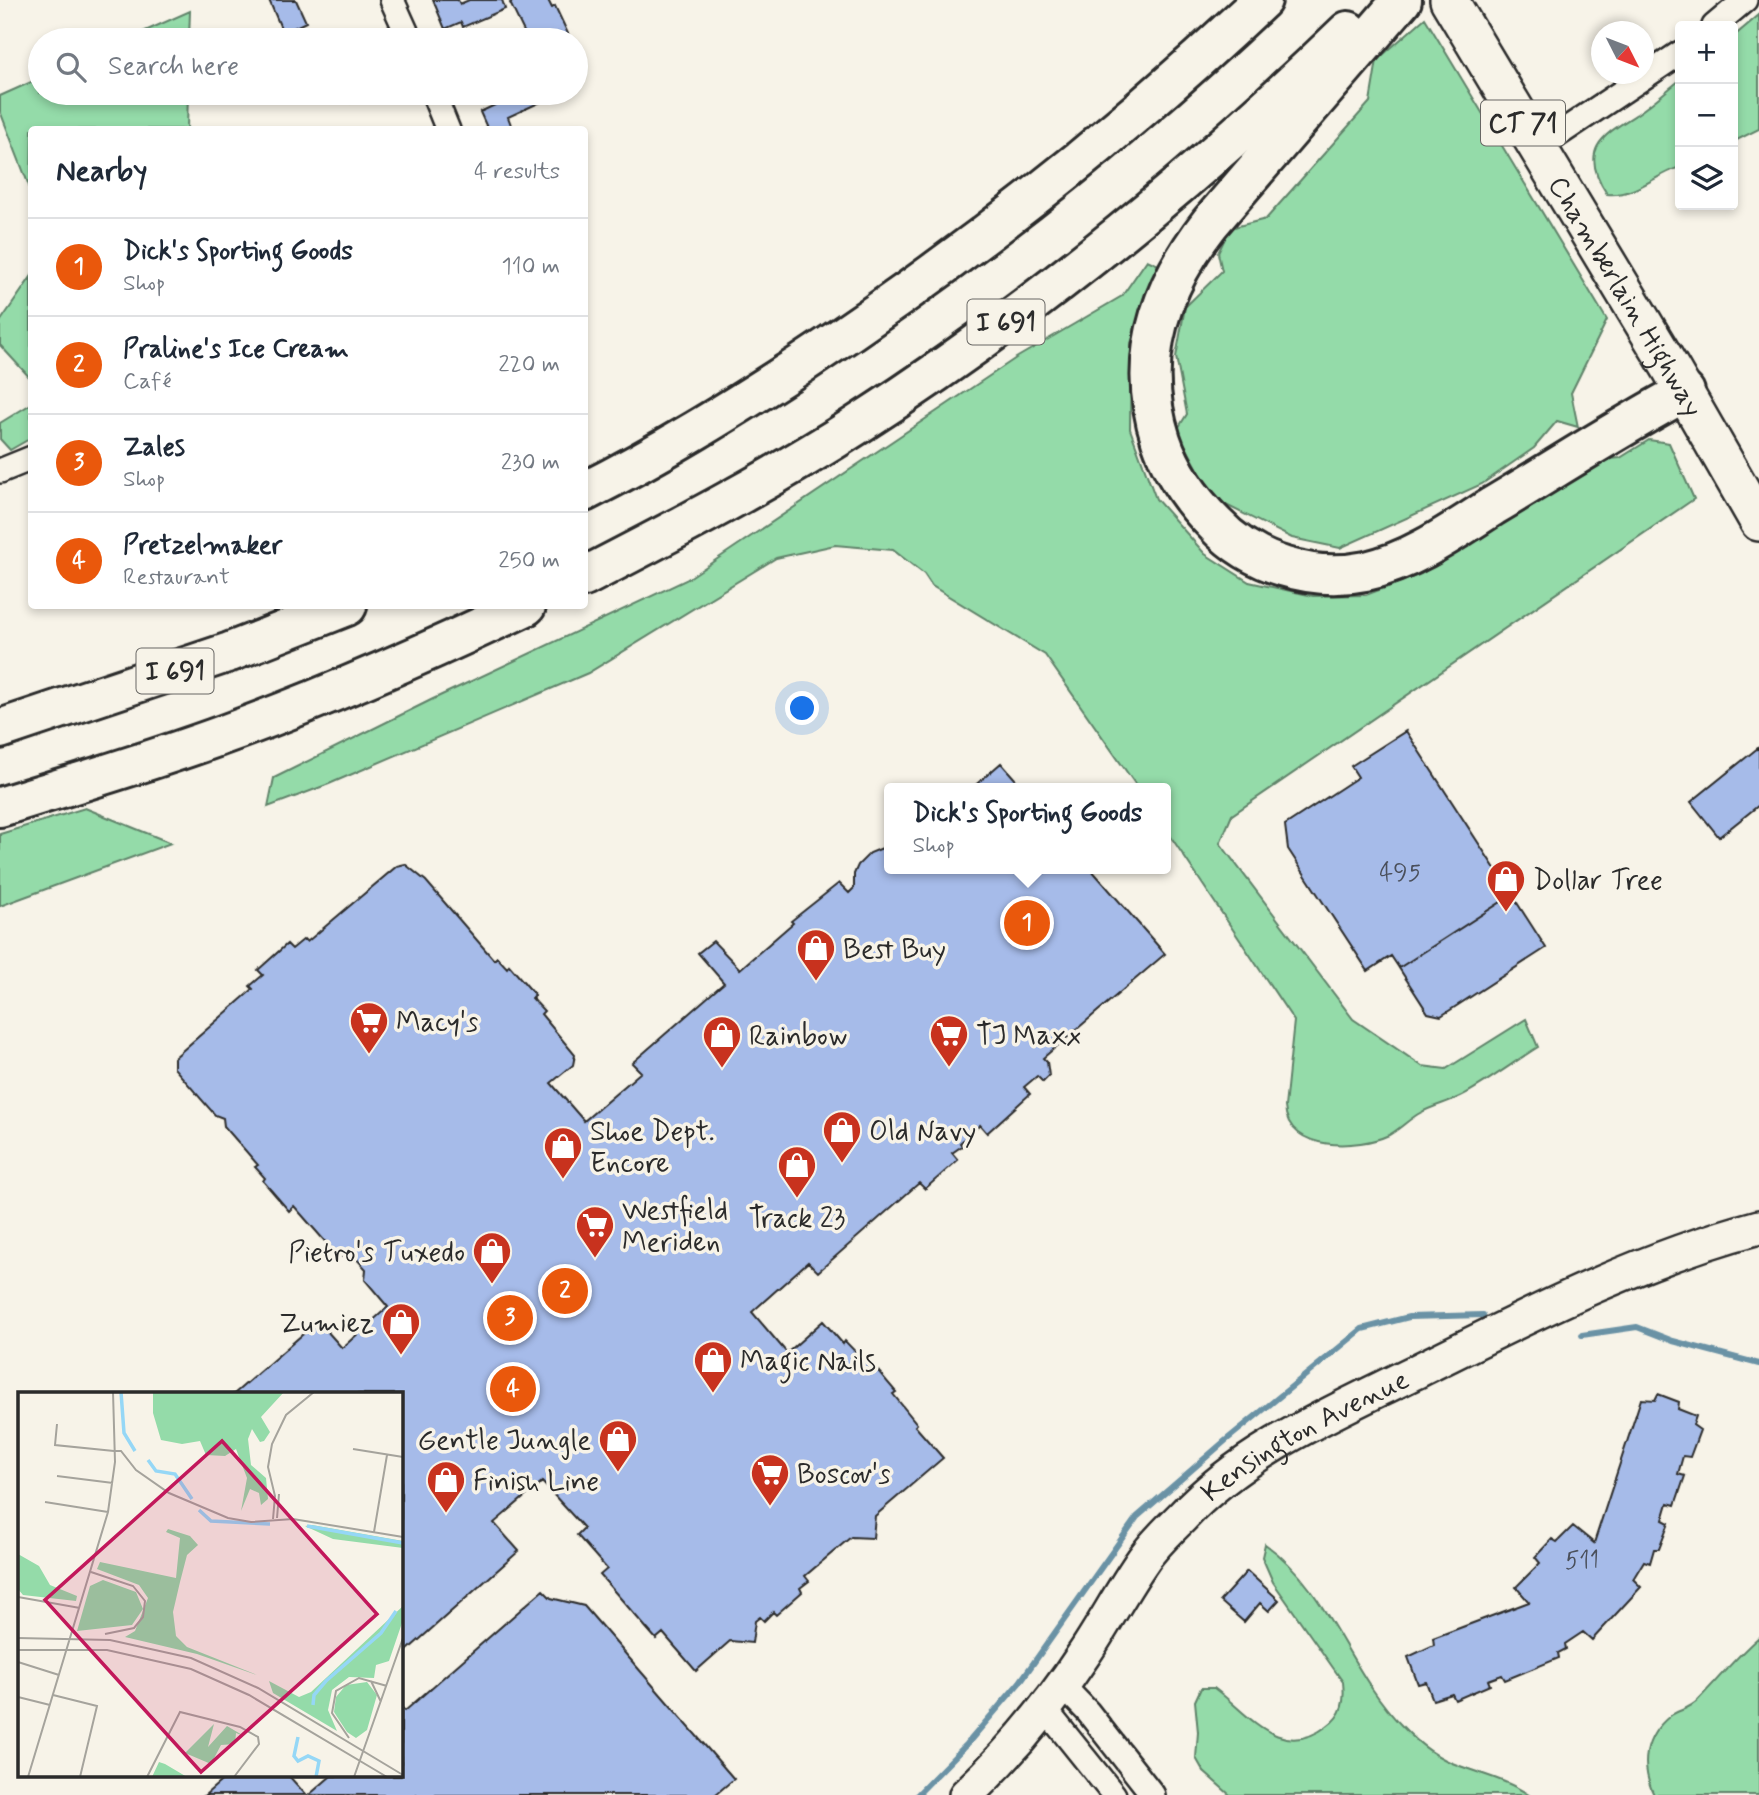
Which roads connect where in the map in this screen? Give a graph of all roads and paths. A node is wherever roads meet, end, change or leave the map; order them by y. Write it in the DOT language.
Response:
graph roads {
  1 [pos="392,0"];
  2 [pos="1262,0"];
  3 [pos="1379,0"];
  4 [pos="1402,0"];
  5 [pos="1449,0"];
  6 [pos="1745,0"];
  7 [pos="1720,21"];
  8 [pos="405,28"];
  9 [pos="1675,56"];
  10 [pos="438,105"];
  11 [pos="446,126"];
  12 [pos="1538,148"];
  13 [pos="1685,392"];
  14 [pos="28,460"];
  15 [pos="0,471"];
  16 [pos="588,490"];
  17 [pos="1759,522"];
  18 [pos="588,575"];
  19 [pos="339,609"];
  20 [pos="520,609"];
  21 [pos="0,729"];
  22 [pos="0,807"];
  23 [pos="1759,1227"];
  24 [pos="1054,1698"];
  25 [pos="966,1795"];
  26 [pos="1114,1795"];
  27 [pos="1153,1795"];
  1 -- 8 [label="street"];
  2 -- 16 [label="highway, I 691"];
  3 -- 18 [label="highway, I 691"];
  4 -- 13 [label="highway"];
  5 -- 12 [label="main road, Chamberlain Highway / CT 71"];
  6 -- 7 [label="street"];
  9 -- 12 [label="street"];
  10 -- 11 [label="street"];
  12 -- 13 [label="main road, Chamberlain Highway / CT 71"];
  13 -- 17 [label="main road, Chamberlain Highway / CT 71"];
  14 -- 15 [label="street"];
  19 -- 21 [label="highway, I 691"];
  20 -- 22 [label="highway"];
  23 -- 24 [label="main road, Kensington Avenue"];
  24 -- 25 [label="main road, Kensington Avenue"];
  24 -- 26 [label="street"];
  24 -- 27 [label="street"];
}
